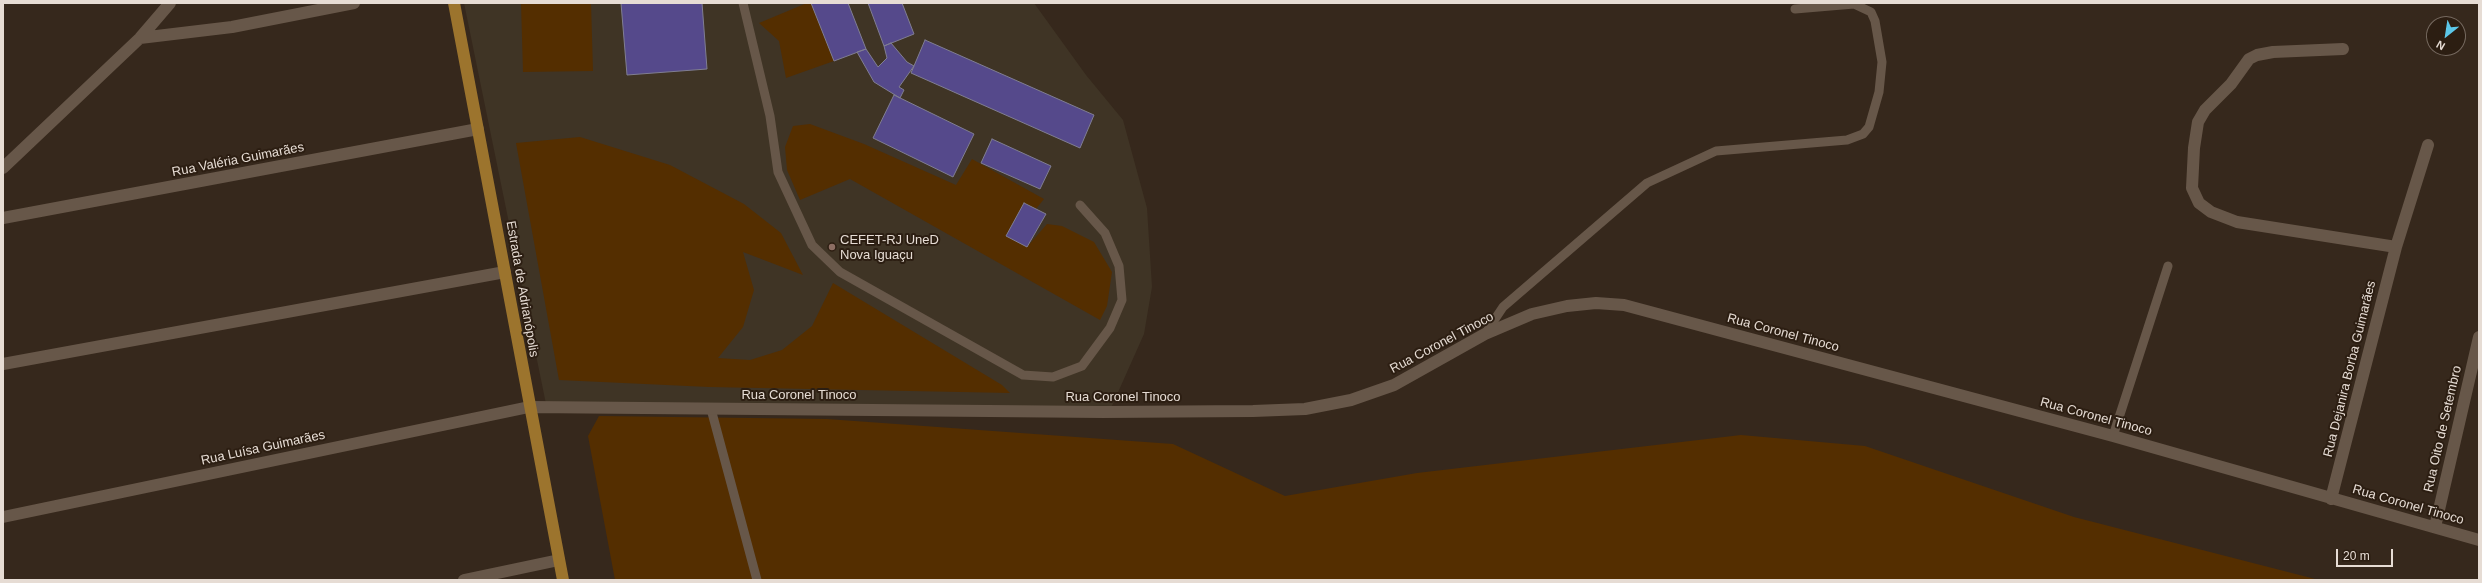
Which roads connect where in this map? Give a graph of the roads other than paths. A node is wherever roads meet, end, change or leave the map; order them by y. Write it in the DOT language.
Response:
graph roads {
  1 [pos="170,3"];
  2 [pos="354,3"];
  3 [pos="454,3"];
  4 [pos="742,3"];
  5 [pos="1795,8"];
  6 [pos="140,38"];
  7 [pos="2343,49"];
  8 [pos="478,129"];
  9 [pos="2428,145"];
  10 [pos="3,168"];
  11 [pos="1080,205"];
  12 [pos="3,218"];
  13 [pos="2396,247"];
  14 [pos="2168,266"];
  15 [pos="505,272"];
  16 [pos="1485,334"];
  17 [pos="2479,337"];
  18 [pos="3,364"];
  19 [pos="529,407"];
  20 [pos="711,408"];
  21 [pos="2114,436"];
  22 [pos="2331,498"];
  23 [pos="3,517"];
  24 [pos="2435,527"];
  25 [pos="2479,540"];
  26 [pos="559,560"];
  27 [pos="464,580"];
  28 [pos="563,580"];
  29 [pos="757,580"];
  1 -- 6 [label="street"];
  2 -- 6 [label="street"];
  3 -- 8 [label="main road, Estrada de Adrianópolis"];
  4 -- 11 [label="lane"];
  5 -- 16 [label="lane"];
  6 -- 10 [label="street"];
  7 -- 13 [label="street"];
  8 -- 12 [label="street, Rua Valéria Guimarães"];
  8 -- 15 [label="main road, Estrada de Adrianópolis"];
  9 -- 13 [label="street, Rua Dejanira Borba Guimarães"];
  13 -- 22 [label="street, Rua Dejanira Borba Guimarães"];
  14 -- 21 [label="lane"];
  15 -- 18 [label="street"];
  15 -- 19 [label="main road, Estrada de Adrianópolis"];
  16 -- 20 [label="street, Rua Coronel Tinoco"];
  16 -- 21 [label="street, Rua Coronel Tinoco"];
  17 -- 24 [label="street, Rua Oito de Setembro"];
  19 -- 20 [label="street, Rua Coronel Tinoco"];
  19 -- 23 [label="street, Rua Luísa Guimarães"];
  19 -- 26 [label="main road, Estrada de Adrianópolis"];
  20 -- 29 [label="lane"];
  21 -- 22 [label="street, Rua Coronel Tinoco"];
  22 -- 24 [label="street, Rua Coronel Tinoco"];
  24 -- 25 [label="street, Rua Coronel Tinoco"];
  26 -- 27 [label="street"];
  26 -- 28 [label="main road, Estrada de Adrianópolis"];
}
